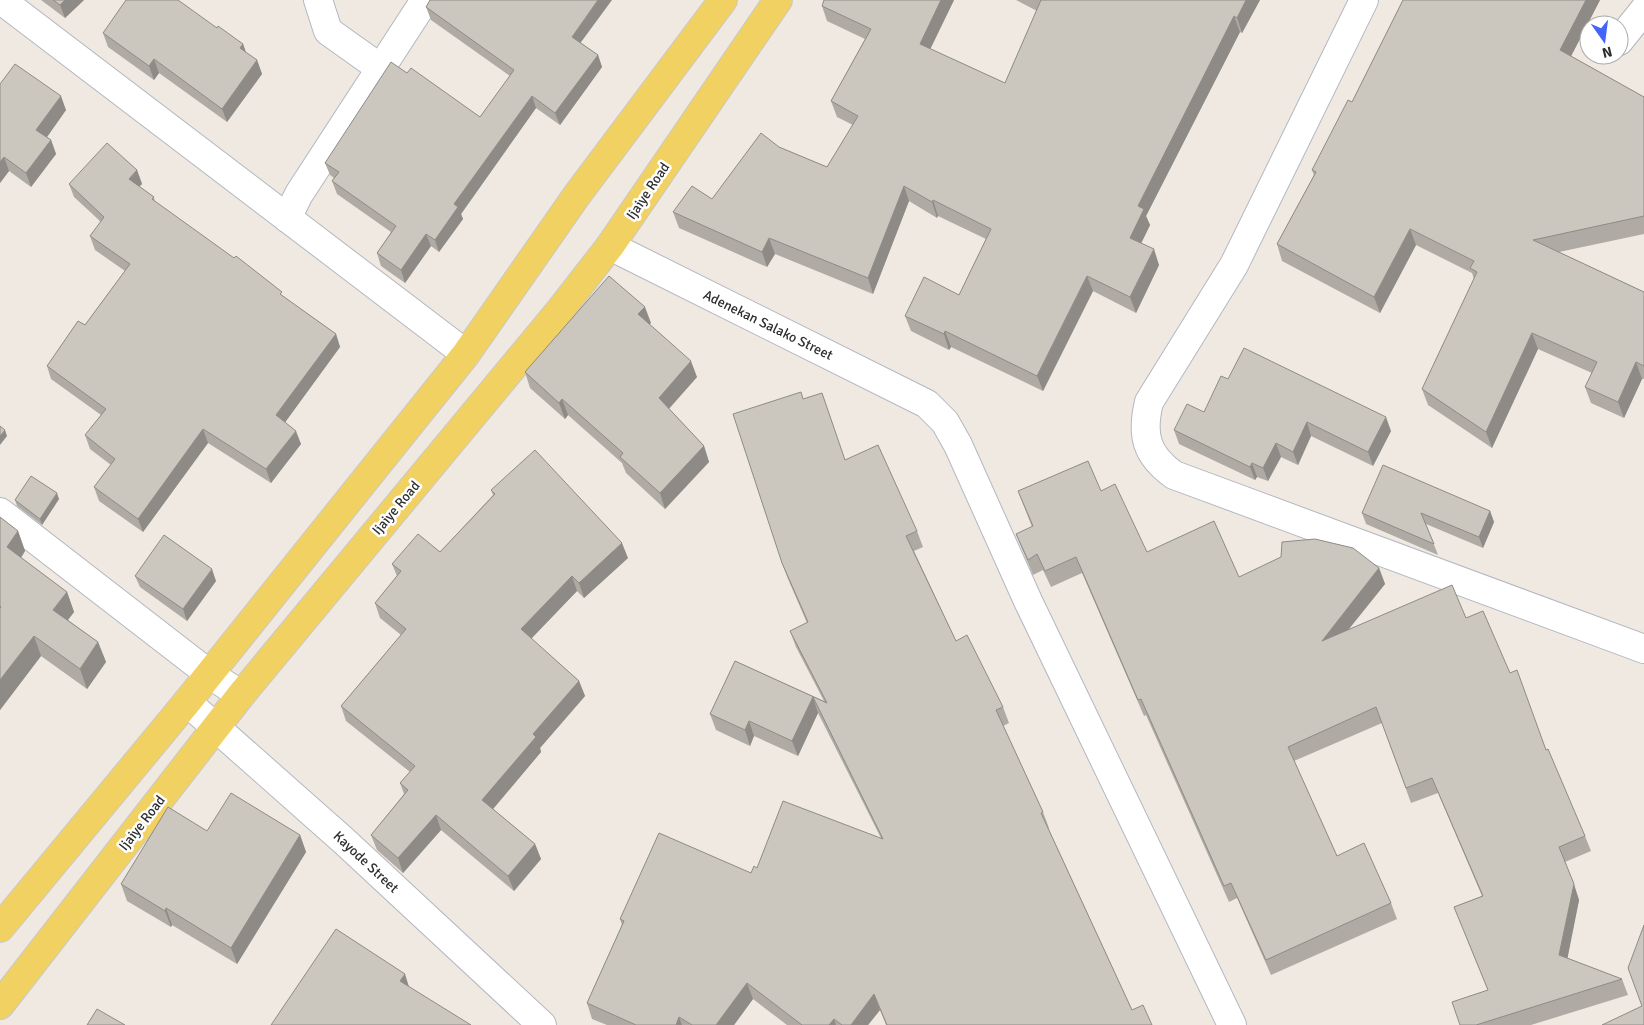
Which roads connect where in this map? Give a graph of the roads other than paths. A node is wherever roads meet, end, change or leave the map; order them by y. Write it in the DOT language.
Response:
graph roads {
  1 [pos="1,0"];
  2 [pos="318,0"];
  3 [pos="425,0"];
  4 [pos="723,0"];
  5 [pos="778,0"];
  6 [pos="1364,0"];
  7 [pos="1644,10"];
  8 [pos="1629,29"];
  9 [pos="380,68"];
  10 [pos="287,218"];
  11 [pos="610,246"];
  12 [pos="466,354"];
  13 [pos="0,512"];
  14 [pos="1644,649"];
  15 [pos="208,673"];
  16 [pos="241,695"];
  17 [pos="187,702"];
  18 [pos="217,726"];
  19 [pos="0,928"];
  20 [pos="0,1005"];
  21 [pos="542,1025"];
  22 [pos="1232,1025"];
  1 -- 10 [label="street"];
  2 -- 9 [label="street"];
  3 -- 9 [label="street"];
  4 -- 12 [label="main road"];
  5 -- 11 [label="main road, Ijaiye Road"];
  6 -- 14 [label="street"];
  7 -- 8 [label="street"];
  9 -- 10 [label="street"];
  10 -- 12 [label="street"];
  11 -- 16 [label="main road, Ijaiye Road"];
  11 -- 22 [label="street, Adenekan Salako Street"];
  12 -- 15 [label="main road"];
  13 -- 15 [label="street"];
  15 -- 16 [label="street"];
  15 -- 17 [label="main road"];
  16 -- 18 [label="main road, Ijaiye Road"];
  17 -- 18 [label="street, Kayode Street"];
  17 -- 19 [label="main road"];
  18 -- 20 [label="main road, Ijaiye Road"];
  18 -- 21 [label="street, Kayode Street"];
}
